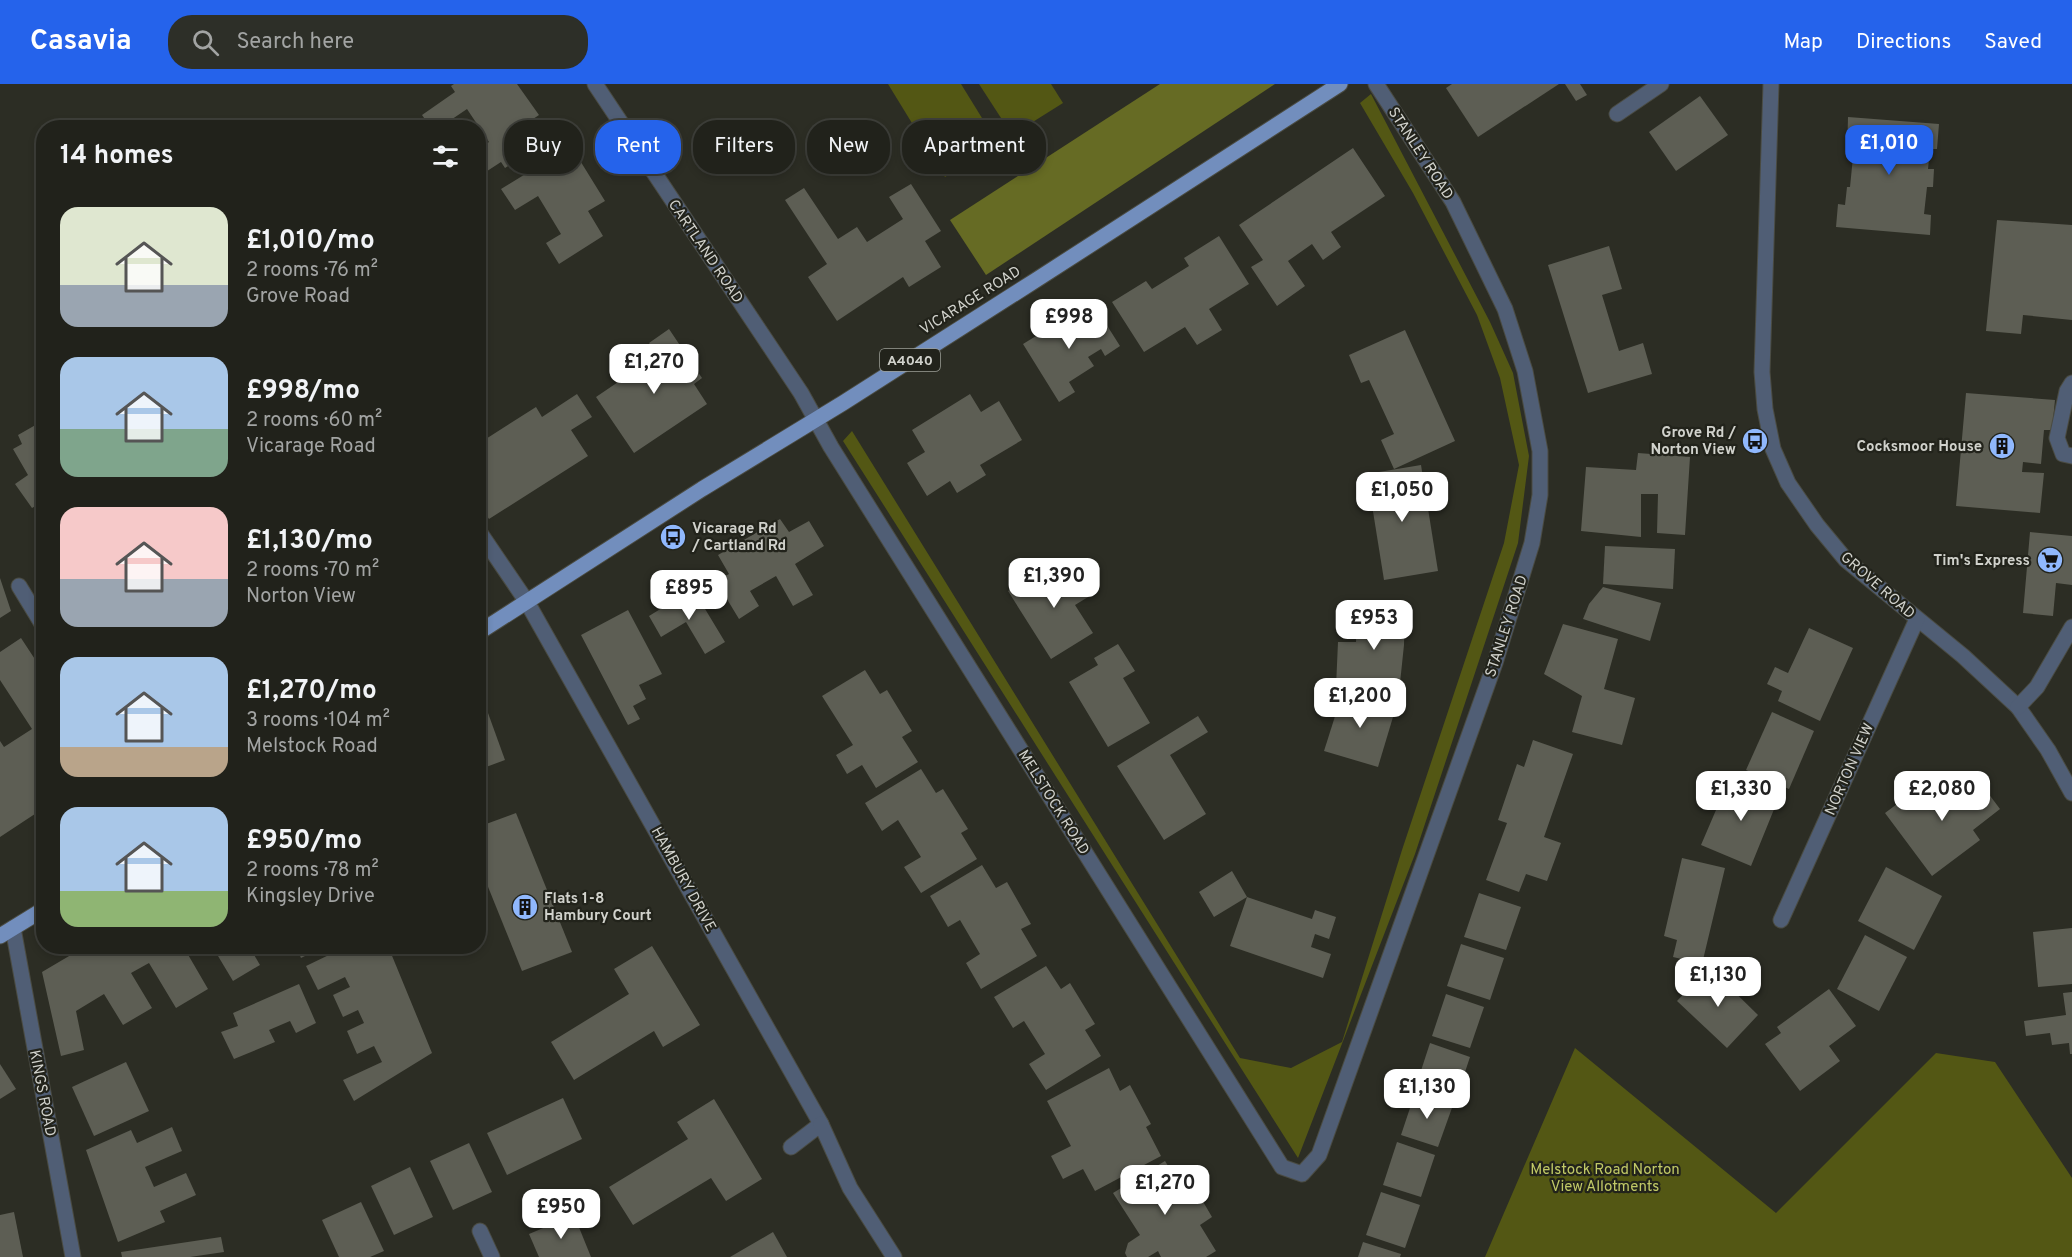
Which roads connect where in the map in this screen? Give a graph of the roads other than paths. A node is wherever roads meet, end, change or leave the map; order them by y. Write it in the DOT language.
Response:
graph roads {
  1 [pos="595,84"];
  2 [pos="1340,84"];
  3 [pos="1376,84"];
  4 [pos="1661,84"];
  5 [pos="1771,84"];
  6 [pos="1617,114"];
  7 [pos="2072,383"];
  8 [pos="815,418"];
  9 [pos="2072,456"];
  10 [pos="486,542"];
  11 [pos="18,586"];
  12 [pos="527,602"];
  13 [pos="36,614"];
  14 [pos="1917,619"];
  15 [pos="2072,627"];
  16 [pos="486,628"];
  17 [pos="2018,707"];
  18 [pos="2072,793"];
  19 [pos="36,914"];
  20 [pos="1781,920"];
  21 [pos="6,932"];
  22 [pos="821,1124"];
  23 [pos="791,1147"];
  24 [pos="1302,1174"];
  25 [pos="480,1231"];
  26 [pos="74,1257"];
  27 [pos="492,1257"];
  28 [pos="894,1257"];
  1 -- 8 [label="street, CARTLAND ROAD"];
  2 -- 8 [label="main road, VICARAGE ROAD / A4040"];
  3 -- 24 [label="street, STANLEY ROAD"];
  4 -- 6 [label="street"];
  5 -- 14 [label="street, GROVE ROAD"];
  7 -- 9 [label="street"];
  8 -- 12 [label="main road, VICARAGE ROAD / A4040"];
  8 -- 24 [label="street, MELSTOCK ROAD"];
  10 -- 12 [label="street"];
  11 -- 13 [label="street"];
  12 -- 16 [label="main road, VICARAGE ROAD / A4040"];
  12 -- 22 [label="street, HAMBURY DRIVE"];
  14 -- 17 [label="street, GROVE ROAD"];
  14 -- 20 [label="street, NORTON VIEW"];
  15 -- 17 [label="street"];
  17 -- 18 [label="street, GROVE ROAD"];
  19 -- 21 [label="main road"];
  21 -- 26 [label="street, KINGS ROAD"];
  22 -- 23 [label="street"];
  22 -- 28 [label="street, HAMBURY DRIVE"];
  25 -- 27 [label="street"];
}
